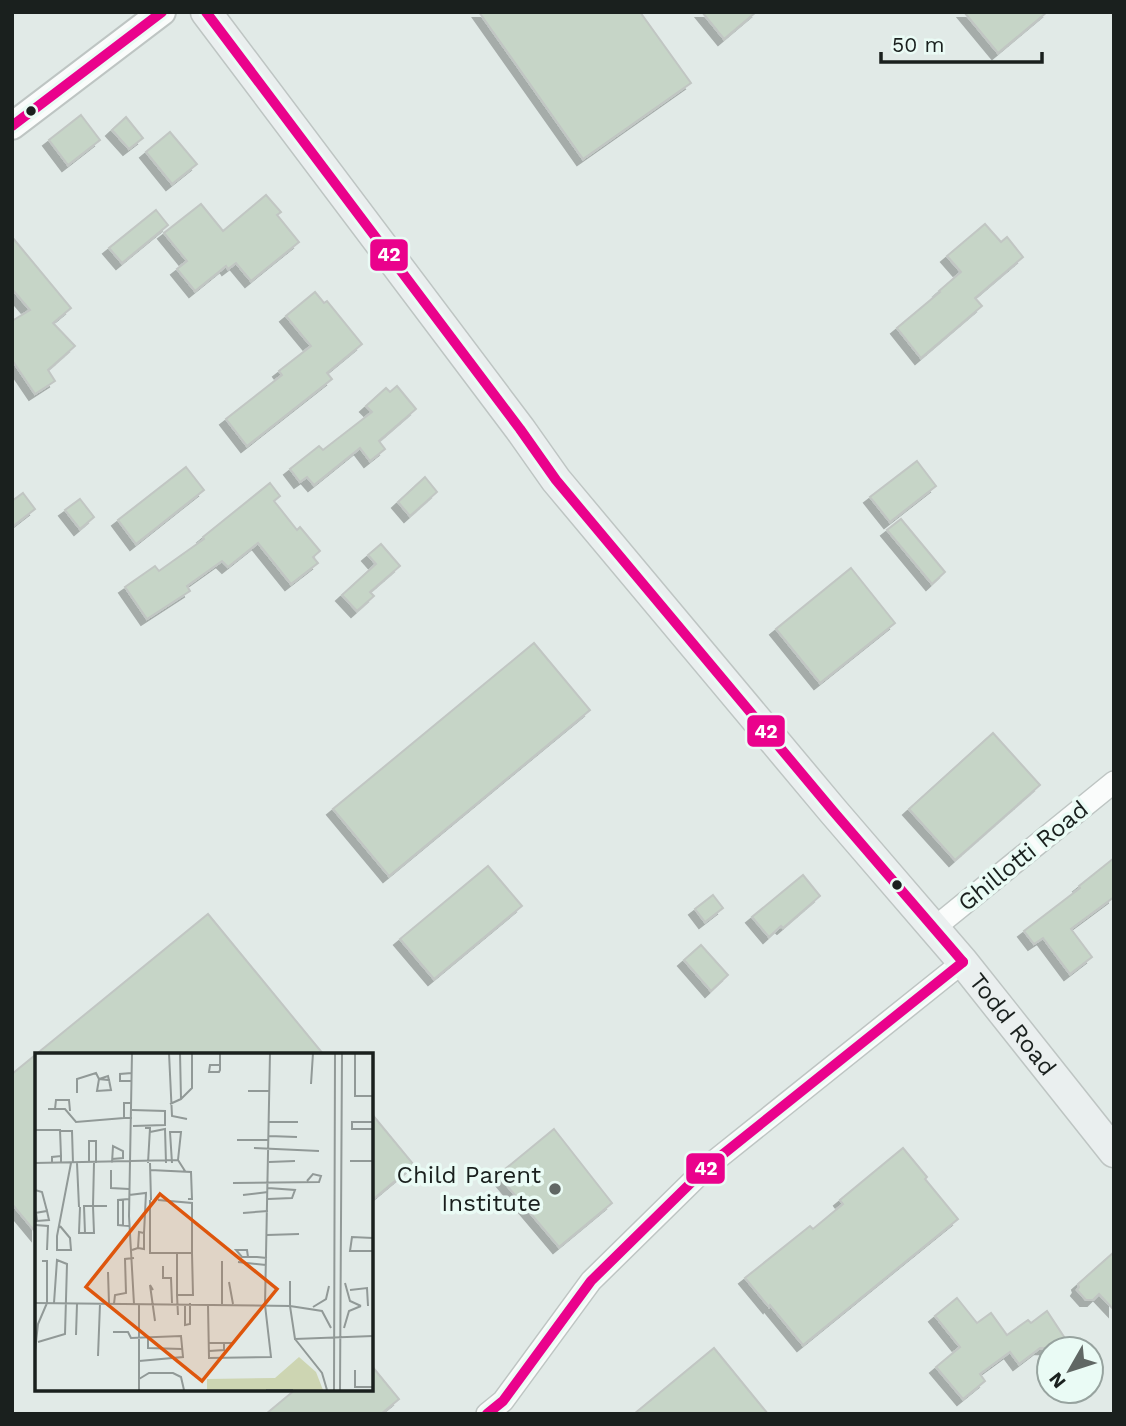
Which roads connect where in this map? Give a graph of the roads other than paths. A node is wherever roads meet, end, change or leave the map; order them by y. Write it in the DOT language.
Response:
graph roads {
  1 [pos="162,12"];
  2 [pos="206,12"];
  3 [pos="12,126"];
  4 [pos="1114,782"];
  5 [pos="933,929"];
  6 [pos="962,962"];
  7 [pos="1114,1152"];
  8 [pos="487,1414"];
  1 -- 3 [label="street"];
  2 -- 5 [label="main road, Todd Road"];
  4 -- 5 [label="street, Ghillotti Road"];
  5 -- 6 [label="main road, Todd Road"];
  6 -- 7 [label="main road, Todd Road"];
  6 -- 8 [label="street"];
}
